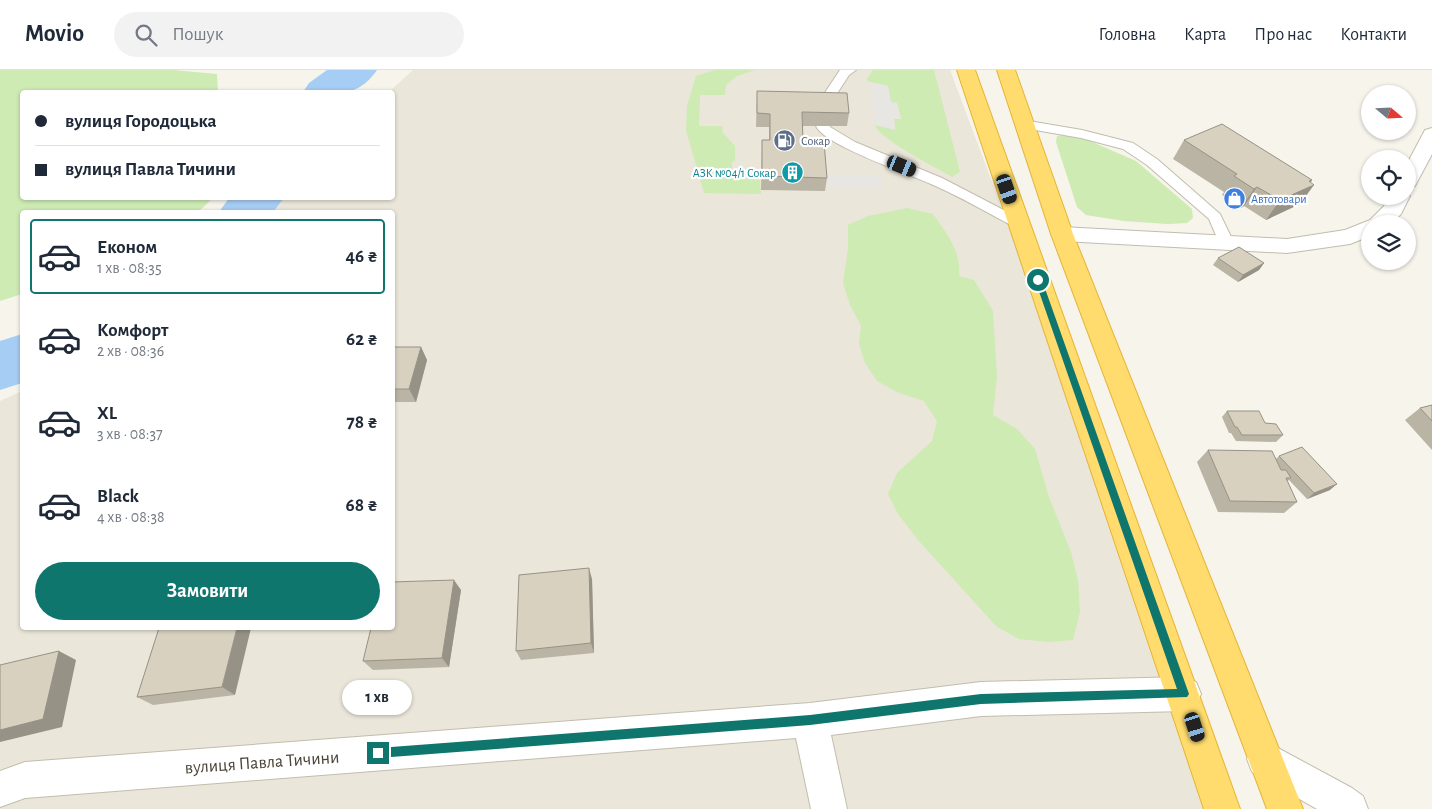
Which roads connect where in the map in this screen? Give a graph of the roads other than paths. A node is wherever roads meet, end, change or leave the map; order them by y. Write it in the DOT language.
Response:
graph roads {
  1 [pos="850,70"];
  2 [pos="966,70"];
  3 [pos="1006,70"];
  4 [pos="822,106"];
  5 [pos="1023,124"];
  6 [pos="823,126"];
  7 [pos="1432,134"];
  8 [pos="1416,165"];
  9 [pos="1395,205"];
  10 [pos="1387,215"];
  11 [pos="1018,224"];
  12 [pos="1361,232"];
  13 [pos="1062,234"];
  14 [pos="1226,243"];
  15 [pos="1184,694"];
  16 [pos="810,720"];
  17 [pos="1265,759"];
  18 [pos="0,789"];
  19 [pos="830,809"];
  20 [pos="1222,809"];
  21 [pos="1284,809"];
  22 [pos="1350,809"];
  1 -- 4 [label="lane"];
  2 -- 11 [label="highway"];
  3 -- 5 [label="highway"];
  5 -- 13 [label="highway"];
  5 -- 14 [label="lane"];
  6 -- 11 [label="lane"];
  7 -- 8 [label="street"];
  9 -- 10 [label="street"];
  11 -- 15 [label="highway"];
  12 -- 14 [label="street"];
  13 -- 14 [label="street"];
  13 -- 17 [label="highway"];
  15 -- 16 [label="street, вулиця Павла Тичини"];
  15 -- 20 [label="highway"];
  16 -- 18 [label="street, вулиця Павла Тичини"];
  16 -- 19 [label="street"];
  17 -- 21 [label="highway"];
  17 -- 22 [label="street"];
}
